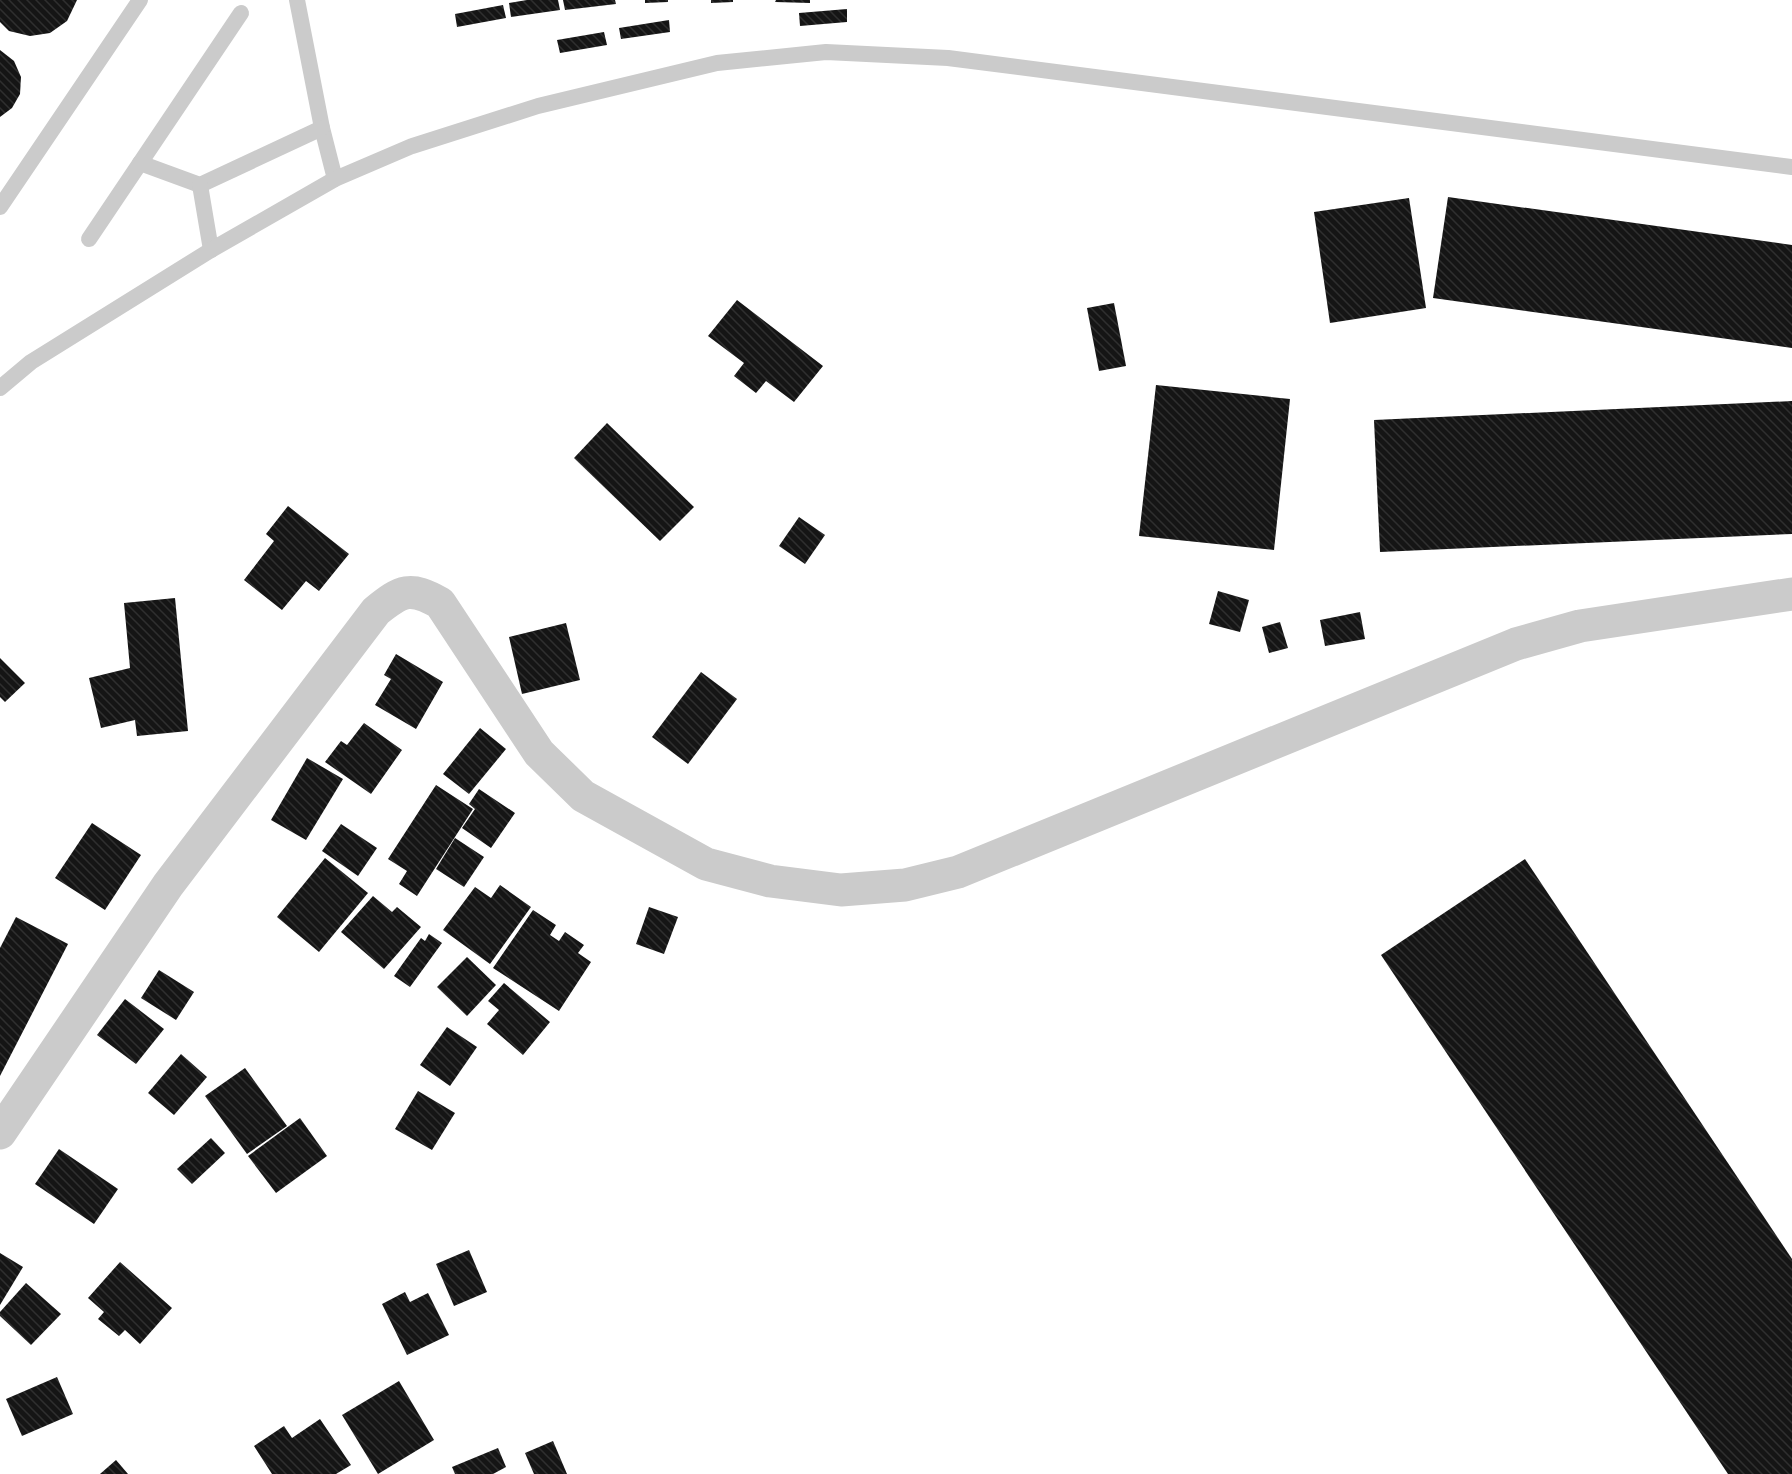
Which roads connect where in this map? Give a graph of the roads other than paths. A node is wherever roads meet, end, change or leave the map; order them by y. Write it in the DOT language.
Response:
graph roads {
  1 [pos="140,0"];
  2 [pos="297,0"];
  3 [pos="241,13"];
  4 [pos="322,128"];
  5 [pos="140,163"];
  6 [pos="1792,167"];
  7 [pos="335,179"];
  8 [pos="200,185"];
  9 [pos="0,207"];
  10 [pos="89,239"];
  11 [pos="211,250"];
  12 [pos="0,388"];
  13 [pos="1792,594"];
  14 [pos="0,1133"];
  1 -- 9 [label="lane"];
  2 -- 4 [label="lane"];
  3 -- 5 [label="lane"];
  4 -- 7 [label="lane"];
  4 -- 8 [label="lane"];
  5 -- 8 [label="lane"];
  5 -- 10 [label="lane"];
  6 -- 7 [label="lane"];
  7 -- 11 [label="lane"];
  8 -- 11 [label="lane"];
  11 -- 12 [label="lane"];
  13 -- 14 [label="street"];
}
